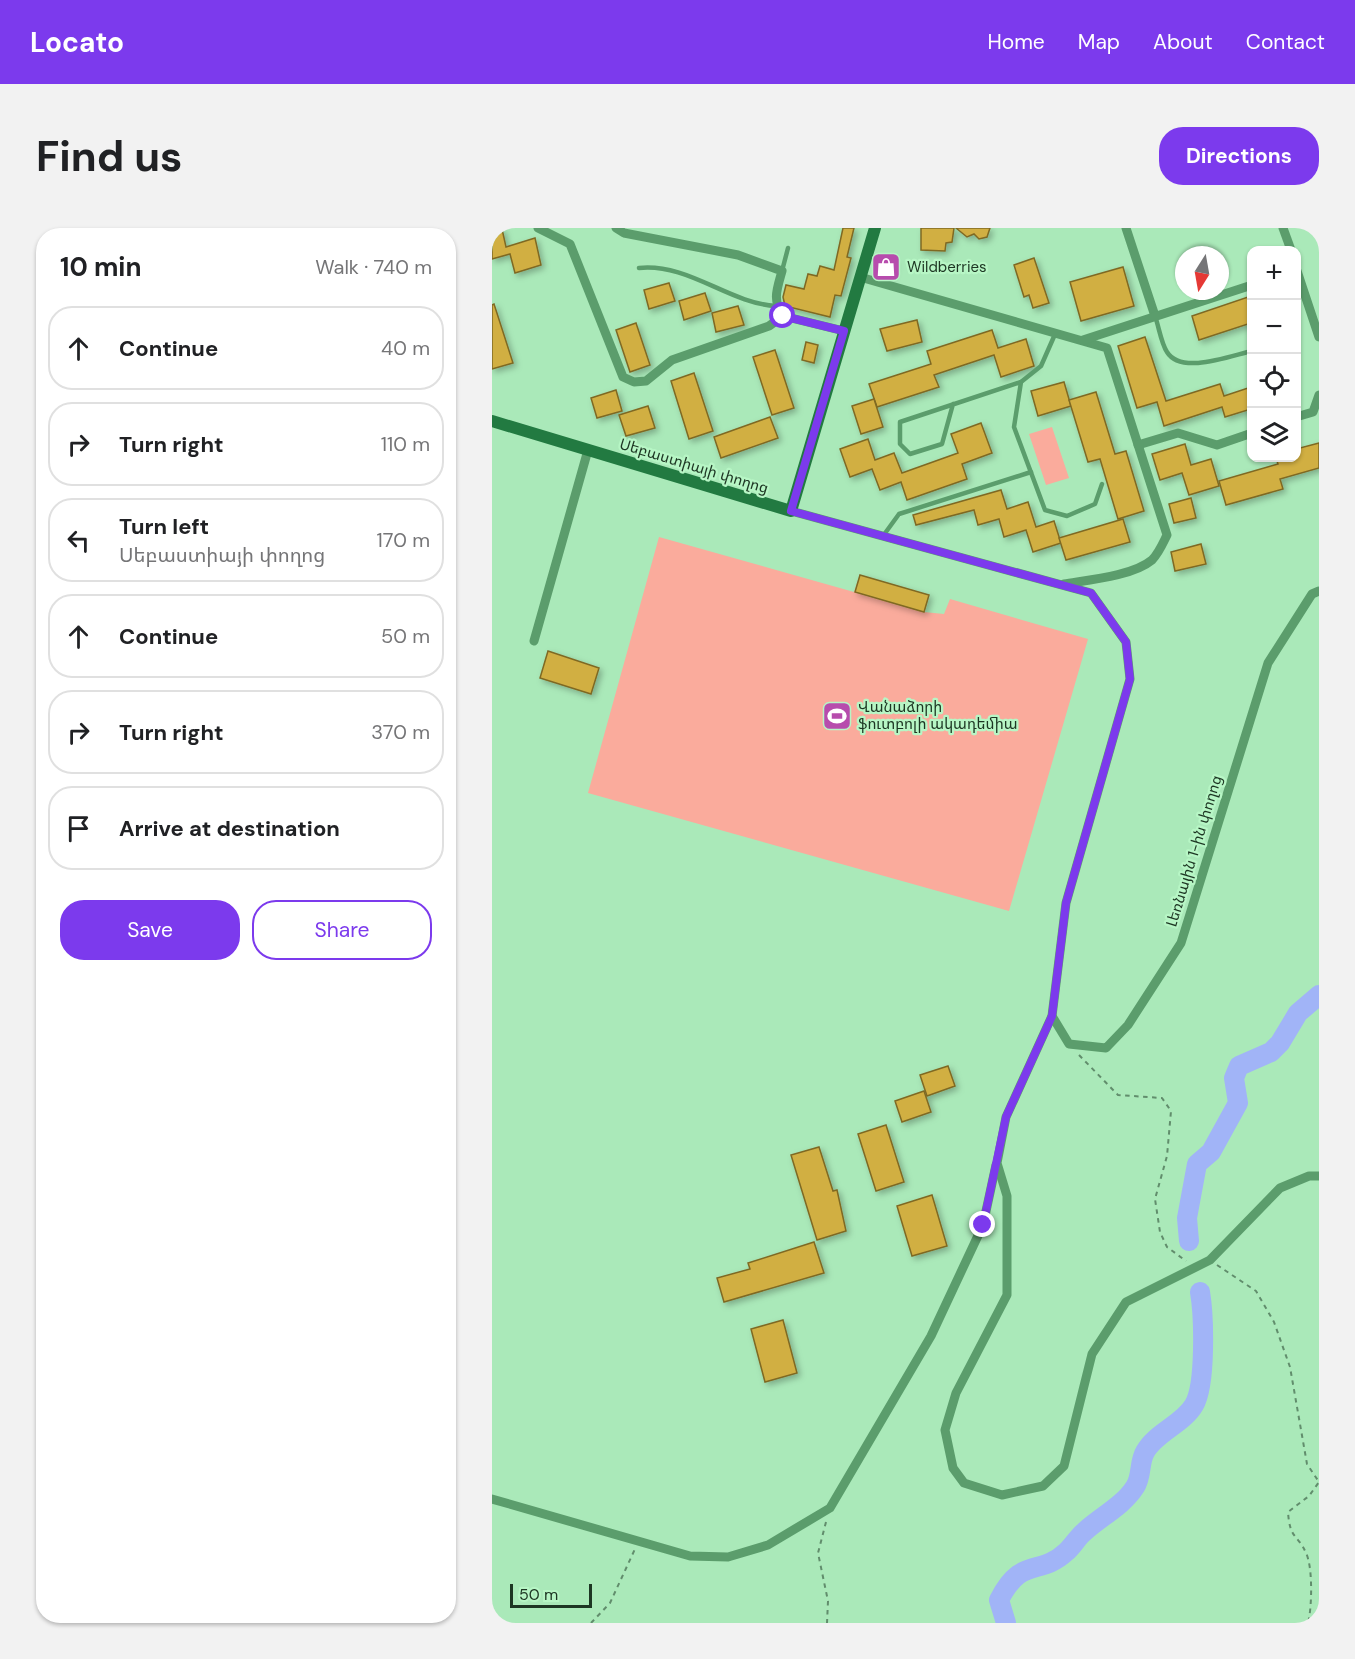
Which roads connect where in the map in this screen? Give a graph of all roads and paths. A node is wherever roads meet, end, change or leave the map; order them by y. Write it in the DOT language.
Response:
graph roads {
  1 [pos="538,228"];
  2 [pos="616,228"];
  3 [pos="874,228"];
  4 [pos="1126,228"];
  5 [pos="1283,228"];
  6 [pos="1290,246"];
  7 [pos="788,248"];
  8 [pos="639,268"];
  9 [pos="782,271"];
  10 [pos="860,277"];
  11 [pos="1301,281"];
  12 [pos="1247,286"];
  13 [pos="776,306"];
  14 [pos="783,316"];
  15 [pos="1155,316"];
  16 [pos="844,331"];
  17 [pos="1056,332"];
  18 [pos="1319,337"];
  19 [pos="1083,340"];
  20 [pos="1247,352"];
  21 [pos="1021,382"];
  22 [pos="1319,395"];
  23 [pos="954,404"];
  24 [pos="1301,416"];
  25 [pos="492,421"];
  26 [pos="1247,434"];
  27 [pos="1138,445"];
  28 [pos="588,450"];
  29 [pos="1031,472"];
  30 [pos="1102,484"];
  31 [pos="791,511"];
  32 [pos="883,536"];
  33 [pos="1062,584"];
  34 [pos="1319,591"];
  35 [pos="534,641"];
  36 [pos="1052,1016"];
  37 [pos="1068,1044"];
  38 [pos="997,1163"];
  39 [pos="1316,1175"];
  40 [pos="1210,1260"];
  41 [pos="1191,1269"];
  42 [pos="492,1499"];
  43 [pos="830,1508"];
  44 [pos="639,1541"];
  45 [pos="591,1623"];
  46 [pos="826,1623"];
  47 [pos="1308,1623"];
  1 -- 14 [label="street"];
  2 -- 9 [label="street"];
  3 -- 10 [label="street"];
  4 -- 15 [label="street"];
  5 -- 6 [label="street"];
  7 -- 9 [label="lane"];
  8 -- 13 [label="lane"];
  9 -- 13 [label="street"];
  10 -- 16 [label="street"];
  10 -- 17 [label="street"];
  11 -- 18 [label="street"];
  12 -- 15 [label="street"];
  13 -- 14 [label="street"];
  14 -- 16 [label="street"];
  15 -- 19 [label="street"];
  15 -- 20 [label="lane"];
  16 -- 31 [label="street"];
  17 -- 19 [label="street"];
  17 -- 21 [label="lane"];
  19 -- 27 [label="street"];
  21 -- 23 [label="lane"];
  21 -- 29 [label="lane"];
  22 -- 24 [label="street"];
  23 -- 23 [label="lane"];
  25 -- 28 [label="street, Սեբաստիայի փողոց"];
  26 -- 27 [label="street"];
  27 -- 33 [label="street"];
  28 -- 31 [label="street, Սեբաստիայի փողոց"];
  28 -- 35 [label="street"];
  29 -- 30 [label="lane"];
  29 -- 32 [label="lane"];
  31 -- 32 [label="street, Սեբաստիայի փողոց"];
  32 -- 33 [label="street, Սեբաստիայի փողոց"];
  33 -- 36 [label="street, Սեբաստիայի փողոց"];
  34 -- 37 [label="street, Լեռնային 1-ին փողոց"];
  36 -- 37 [label="street"];
  36 -- 38 [label="street, Սեբաստիայի փողոց"];
  37 -- 41 [label="path"];
  38 -- 41 [label="street"];
  38 -- 43 [label="street, Սեբաստիայի փողոց"];
  39 -- 40 [label="street"];
  40 -- 41 [label="street"];
  40 -- 47 [label="path"];
  42 -- 44 [label="street"];
  43 -- 44 [label="street"];
  43 -- 46 [label="path"];
  44 -- 45 [label="path"];
}
